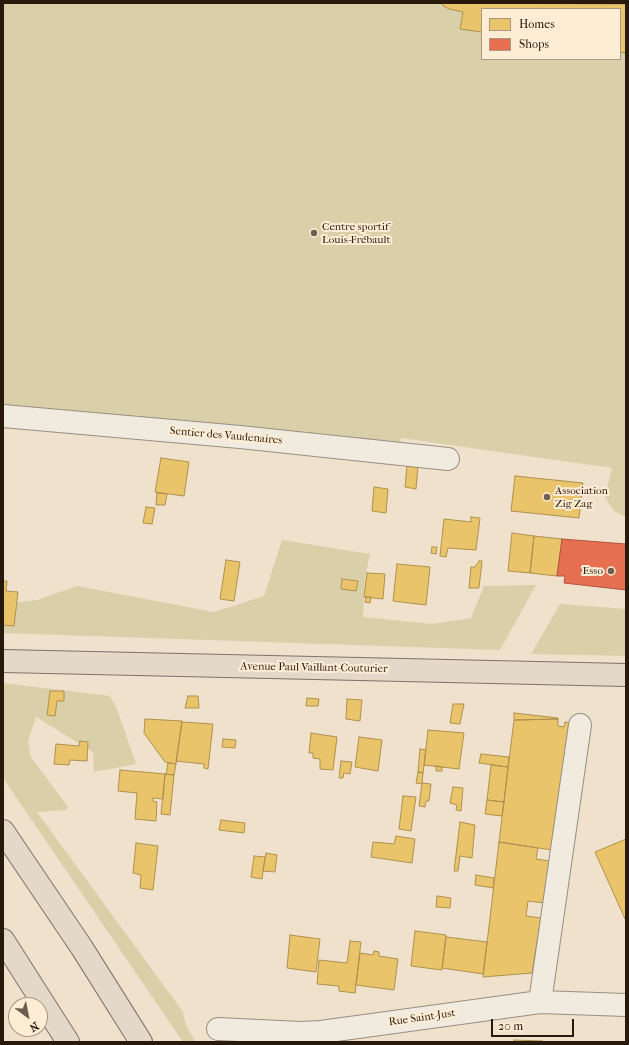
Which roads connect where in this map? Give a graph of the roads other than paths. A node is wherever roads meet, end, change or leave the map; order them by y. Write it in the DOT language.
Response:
graph roads {
  1 [pos="3,416"];
  2 [pos="448,459"];
  3 [pos="3,661"];
  4 [pos="626,675"];
  5 [pos="580,725"];
  6 [pos="3,831"];
  7 [pos="3,940"];
  8 [pos="540,1002"];
  9 [pos="626,1005"];
  10 [pos="218,1029"];
  11 [pos="68,1042"];
  12 [pos="141,1042"];
  1 -- 2 [label="street, Sentier des Vaudenaires"];
  3 -- 4 [label="main road, Avenue Paul Vaillant-Couturier"];
  5 -- 8 [label="street"];
  6 -- 12 [label="main road"];
  7 -- 11 [label="main road"];
  8 -- 9 [label="street, Rue Saint-Just"];
  8 -- 10 [label="street, Rue Saint-Just"];
}
